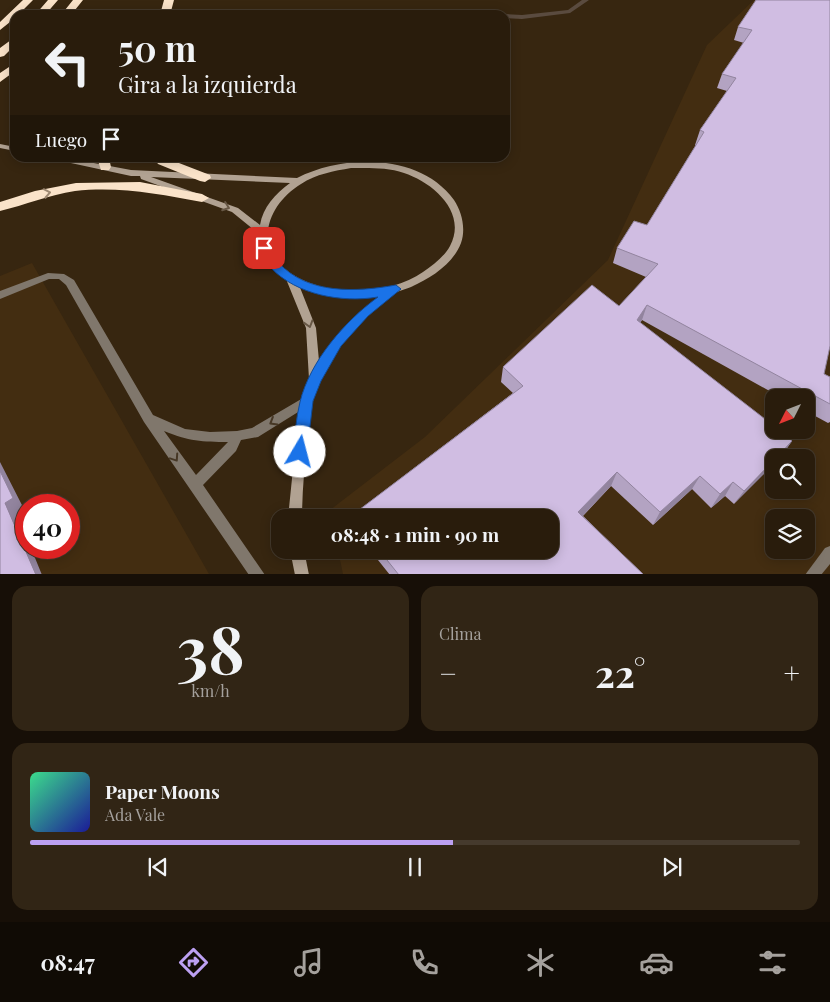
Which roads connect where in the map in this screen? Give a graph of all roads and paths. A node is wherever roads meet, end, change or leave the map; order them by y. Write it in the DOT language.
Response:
graph roads {
  1 [pos="28,0"];
  2 [pos="53,0"];
  3 [pos="78,0"];
  4 [pos="18,10"];
  5 [pos="44,10"];
  6 [pos="70,10"];
  7 [pos="10,45"];
  8 [pos="0,54"];
  9 [pos="10,70"];
  10 [pos="0,79"];
  11 [pos="104,162"];
  12 [pos="165,162"];
  13 [pos="131,173"];
  14 [pos="205,178"];
  15 [pos="298,181"];
  16 [pos="202,198"];
  17 [pos="0,207"];
  18 [pos="262,230"];
  19 [pos="292,279"];
  20 [pos="396,289"];
  21 [pos="0,296"];
  22 [pos="315,379"];
  23 [pos="306,401"];
  24 [pos="148,418"];
  25 [pos="237,436"];
  26 [pos="194,485"];
  27 [pos="295,509"];
  28 [pos="830,553"];
  29 [pos="299,559"];
  30 [pos="258,574"];
  31 [pos="302,574"];
  32 [pos="812,574"];
  1 -- 4 [label="highway"];
  2 -- 5 [label="highway"];
  3 -- 6 [label="highway"];
  7 -- 8 [label="highway"];
  9 -- 10 [label="highway"];
  11 -- 13 [label="street"];
  12 -- 14 [label="highway"];
  13 -- 14 [label="street"];
  13 -- 16 [label="street"];
  14 -- 15 [label="street"];
  15 -- 18 [label="street"];
  15 -- 20 [label="street"];
  17 -- 16 [label="highway, one-way"];
  16 -- 18 [label="street, one-way"];
  18 -- 19 [label="street"];
  19 -- 20 [label="street"];
  19 -- 22 [label="street, one-way"];
  20 -- 22 [label="street"];
  21 -- 24 [label="street"];
  22 -- 23 [label="street"];
  23 -- 25 [label="street, one-way"];
  23 -- 27 [label="street"];
  24 -- 25 [label="street"];
  24 -- 26 [label="street, one-way"];
  25 -- 26 [label="street"];
  26 -- 30 [label="street"];
  28 -- 32 [label="street"];
  29 -- 31 [label="street"];
}
